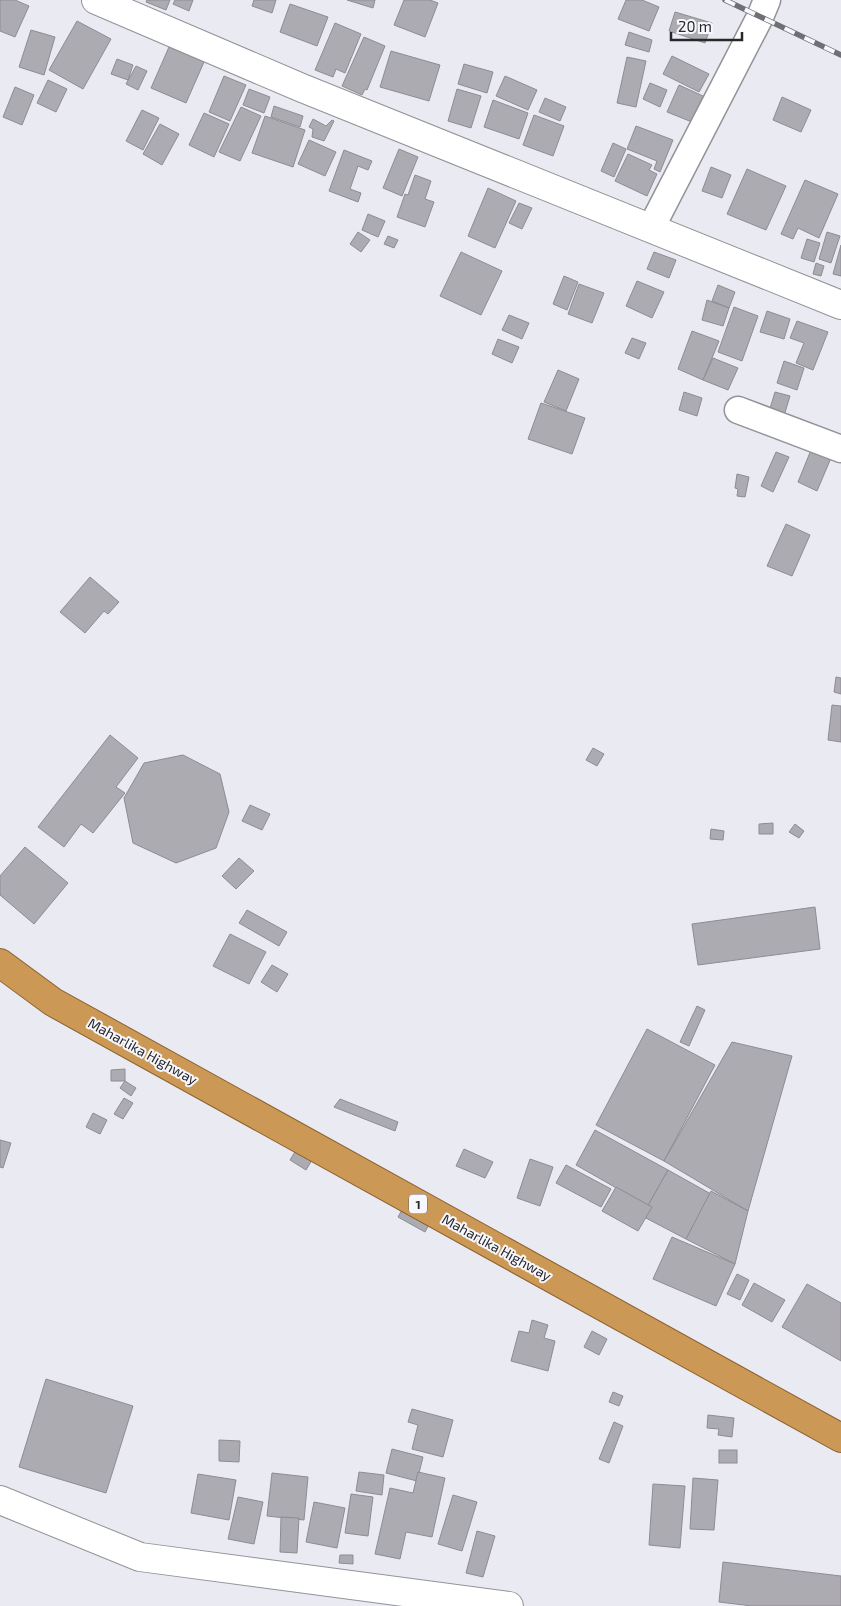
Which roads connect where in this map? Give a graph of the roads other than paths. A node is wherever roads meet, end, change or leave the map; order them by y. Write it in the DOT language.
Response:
graph roads {
  1 [pos="96,0"];
  2 [pos="767,0"];
  3 [pos="651,228"];
  4 [pos="841,305"];
  5 [pos="738,410"];
  6 [pos="841,449"];
  7 [pos="0,963"];
  8 [pos="841,1438"];
  9 [pos="0,1500"];
  10 [pos="509,1606"];
  1 -- 3 [label="street"];
  2 -- 3 [label="street"];
  3 -- 4 [label="street"];
  5 -- 6 [label="street"];
  7 -- 8 [label="highway, Maharlika Highway / 1"];
  9 -- 10 [label="street"];
}
